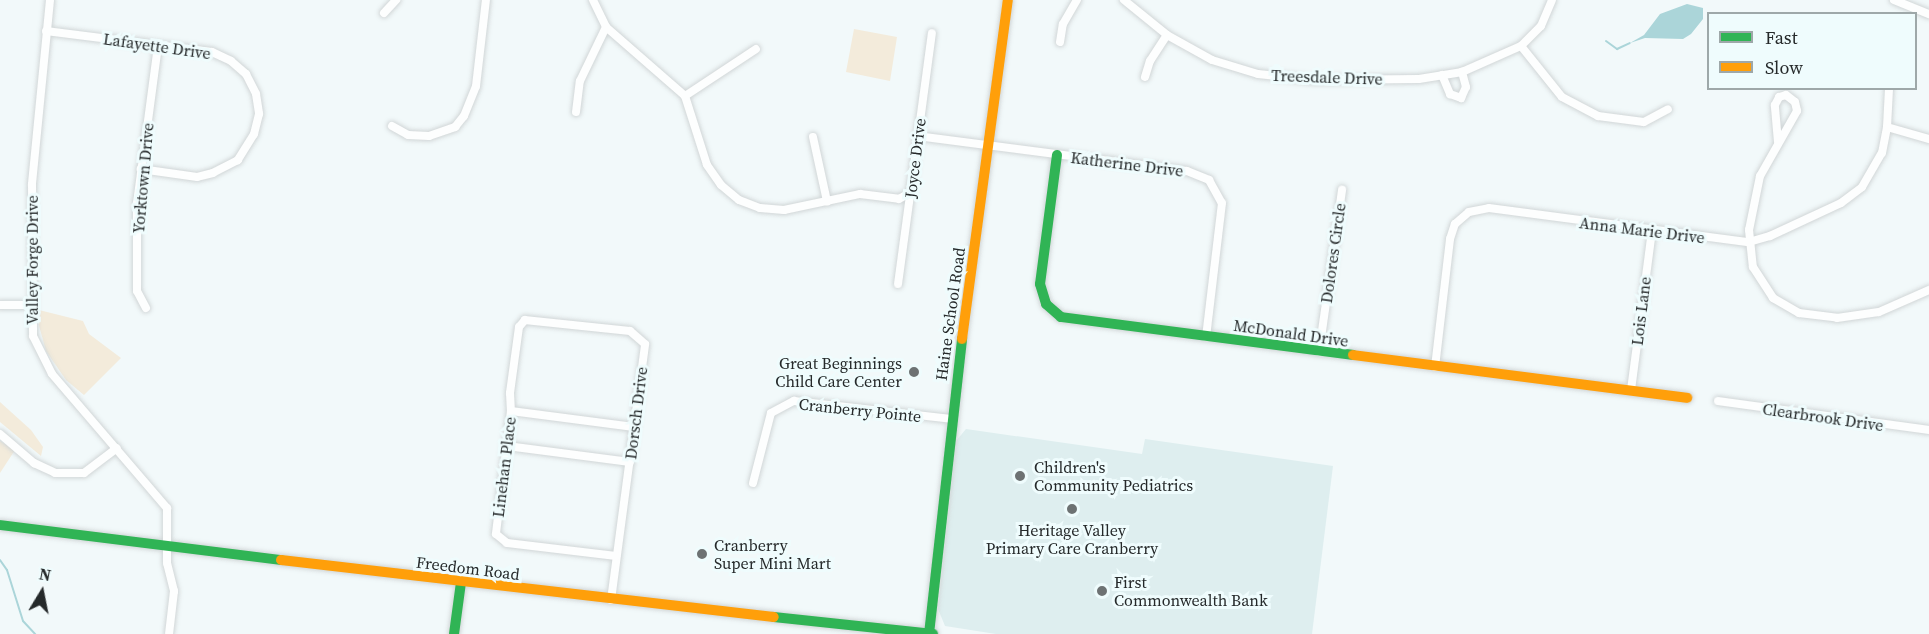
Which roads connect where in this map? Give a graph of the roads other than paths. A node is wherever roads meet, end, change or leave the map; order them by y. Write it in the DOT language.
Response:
graph roads {
  1 [pos="50,0"];
  2 [pos="396,0"];
  3 [pos="486,0"];
  4 [pos="593,0"];
  5 [pos="1008,0"];
  6 [pos="1077,0"];
  7 [pos="1124,0"];
  8 [pos="1552,0"];
  9 [pos="1894,0"];
  10 [pos="1911,10"];
  11 [pos="384,13"];
  12 [pos="1929,14"];
  13 [pos="606,27"];
  14 [pos="46,31"];
  15 [pos="932,33"];
  16 [pos="1167,35"];
  17 [pos="1060,42"];
  18 [pos="158,45"];
  19 [pos="1521,46"];
  20 [pos="756,49"];
  21 [pos="1462,72"];
  22 [pos="1442,75"];
  23 [pos="1145,77"];
  24 [pos="1889,90"];
  25 [pos="685,96"];
  26 [pos="1668,109"];
  27 [pos="576,112"];
  28 [pos="392,126"];
  29 [pos="1887,128"];
  30 [pos="917,136"];
  31 [pos="813,137"];
  32 [pos="1929,139"];
  33 [pos="1779,142"];
  34 [pos="989,145"];
  35 [pos="1057,155"];
  36 [pos="141,169"];
  37 [pos="1342,190"];
  38 [pos="911,192"];
  39 [pos="828,201"];
  40 [pos="1652,231"];
  41 [pos="1749,242"];
  42 [pos="898,284"];
  43 [pos="1929,290"];
  44 [pos="0,305"];
  45 [pos="30,305"];
  46 [pos="146,308"];
  47 [pos="531,319"];
  48 [pos="1206,337"];
  49 [pos="1319,352"];
  50 [pos="1435,367"];
  51 [pos="1631,390"];
  52 [pos="1687,398"];
  53 [pos="1718,401"];
  54 [pos="511,411"];
  55 [pos="951,419"];
  56 [pos="634,427"];
  57 [pos="1929,430"];
  58 [pos="0,434"];
  59 [pos="507,446"];
  60 [pos="117,448"];
  61 [pos="630,462"];
  62 [pos="753,483"];
  63 [pos="0,525"];
  64 [pos="166,545"];
  65 [pos="616,556"];
  66 [pos="461,582"];
  67 [pos="611,600"];
  68 [pos="169,634"];
  69 [pos="454,634"];
  70 [pos="930,634"];
  1 -- 14 [label="street, Valley Forge Drive"];
  2 -- 11 [label="street"];
  3 -- 28 [label="street"];
  4 -- 13 [label="street"];
  5 -- 34 [label="street, Haine School Road"];
  6 -- 17 [label="street"];
  7 -- 16 [label="street, Treesdale Drive"];
  8 -- 19 [label="street, Treesdale Drive"];
  9 -- 10 [label="street"];
  10 -- 12 [label="street"];
  13 -- 25 [label="street"];
  13 -- 27 [label="street"];
  14 -- 18 [label="street, Lafayette Drive"];
  14 -- 45 [label="street, Valley Forge Drive"];
  15 -- 30 [label="street, Joyce Drive"];
  16 -- 22 [label="street, Treesdale Drive"];
  16 -- 23 [label="street"];
  18 -- 36 [label="street, Yorktown Drive"];
  18 -- 36 [label="street, Lafayette Drive"];
  19 -- 21 [label="street, Treesdale Drive"];
  19 -- 26 [label="street"];
  20 -- 25 [label="street"];
  21 -- 22 [label="street, Treesdale Drive"];
  21 -- 22 [label="street"];
  24 -- 29 [label="street, Anna Marie Drive"];
  25 -- 39 [label="street"];
  29 -- 32 [label="street"];
  29 -- 41 [label="street, Anna Marie Drive"];
  30 -- 34 [label="street, Katherine Drive"];
  30 -- 38 [label="street, Joyce Drive"];
  31 -- 39 [label="street"];
  33 -- 33 [label="street"];
  33 -- 41 [label="street"];
  34 -- 35 [label="street, Katherine Drive"];
  34 -- 55 [label="street, Haine School Road"];
  35 -- 48 [label="street, Katherine Drive"];
  35 -- 48 [label="street, McDonald Drive"];
  36 -- 46 [label="street, Yorktown Drive"];
  37 -- 49 [label="street, Dolores Circle"];
  38 -- 39 [label="street"];
  38 -- 42 [label="street, Joyce Drive"];
  40 -- 41 [label="street, Anna Marie Drive"];
  40 -- 50 [label="street, Anna Marie Drive"];
  40 -- 51 [label="street, Lois Lane"];
  41 -- 43 [label="street"];
  44 -- 45 [label="street"];
  45 -- 60 [label="street, Valley Forge Drive"];
  47 -- 54 [label="street, Linehan Place"];
  47 -- 56 [label="street, Dorsch Drive"];
  48 -- 49 [label="street, McDonald Drive"];
  49 -- 50 [label="street, McDonald Drive"];
  50 -- 51 [label="street, McDonald Drive"];
  51 -- 52 [label="street, McDonald Drive"];
  53 -- 57 [label="street, Clearbrook Drive"];
  54 -- 56 [label="street"];
  54 -- 59 [label="street, Linehan Place"];
  55 -- 62 [label="street, Cranberry Pointe"];
  55 -- 70 [label="street, Haine School Road"];
  56 -- 61 [label="street, Dorsch Drive"];
  58 -- 60 [label="street"];
  59 -- 61 [label="street"];
  59 -- 65 [label="street, Linehan Place"];
  60 -- 64 [label="street, Valley Forge Drive"];
  61 -- 65 [label="street, Dorsch Drive"];
  63 -- 64 [label="street, Freedom Road"];
  64 -- 66 [label="street, Freedom Road"];
  64 -- 68 [label="street, Valley Forge Drive"];
  65 -- 67 [label="street, Dorsch Drive"];
  66 -- 67 [label="street, Freedom Road"];
  66 -- 69 [label="street"];
  67 -- 70 [label="street, Freedom Road"];
}
